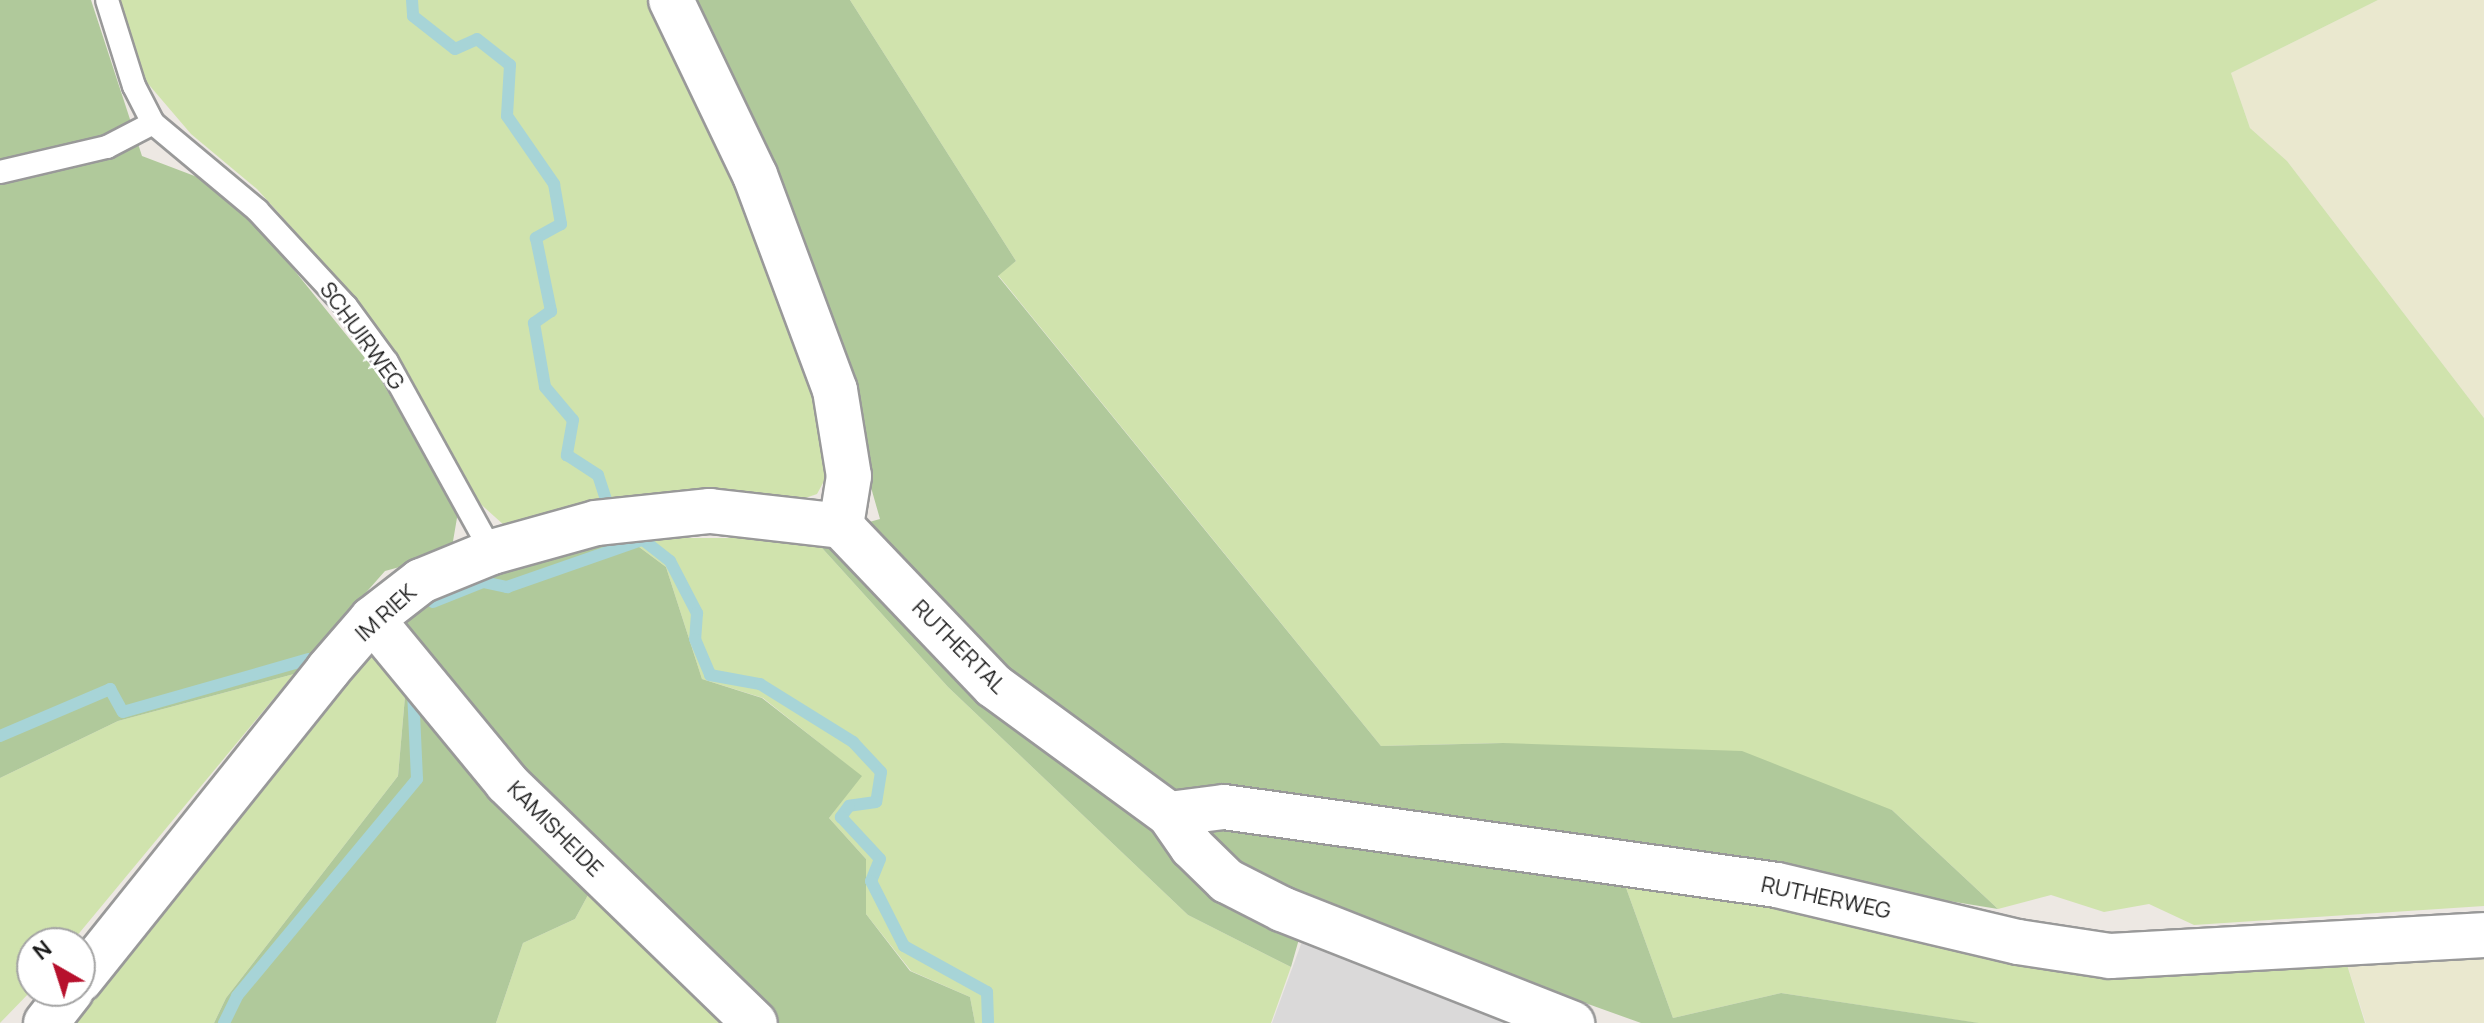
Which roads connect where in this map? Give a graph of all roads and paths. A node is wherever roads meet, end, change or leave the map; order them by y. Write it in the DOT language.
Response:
graph roads {
  1 [pos="107,0"];
  2 [pos="671,0"];
  3 [pos="153,123"];
  4 [pos="0,172"];
  5 [pos="841,526"];
  6 [pos="492,552"];
  7 [pos="372,619"];
  8 [pos="1169,814"];
  9 [pos="2484,935"];
  10 [pos="96,960"];
  11 [pos="58,1007"];
  12 [pos="46,1023"];
  13 [pos="755,1023"];
  14 [pos="1572,1023"];
  1 -- 3 [label="lane, SCHUIRWEG"];
  2 -- 5 [label="street"];
  3 -- 4 [label="lane"];
  3 -- 6 [label="lane, SCHUIRWEG"];
  5 -- 6 [label="street, IM RIEK"];
  5 -- 8 [label="street, RUTHERTAL"];
  6 -- 7 [label="street, IM RIEK"];
  7 -- 10 [label="street, IM RIEK"];
  7 -- 13 [label="street, KAMISHEIDE"];
  8 -- 9 [label="street, RUTHERWEG"];
  8 -- 14 [label="street, RUTHERTAL"];
  11 -- 12 [label="street"];
}
